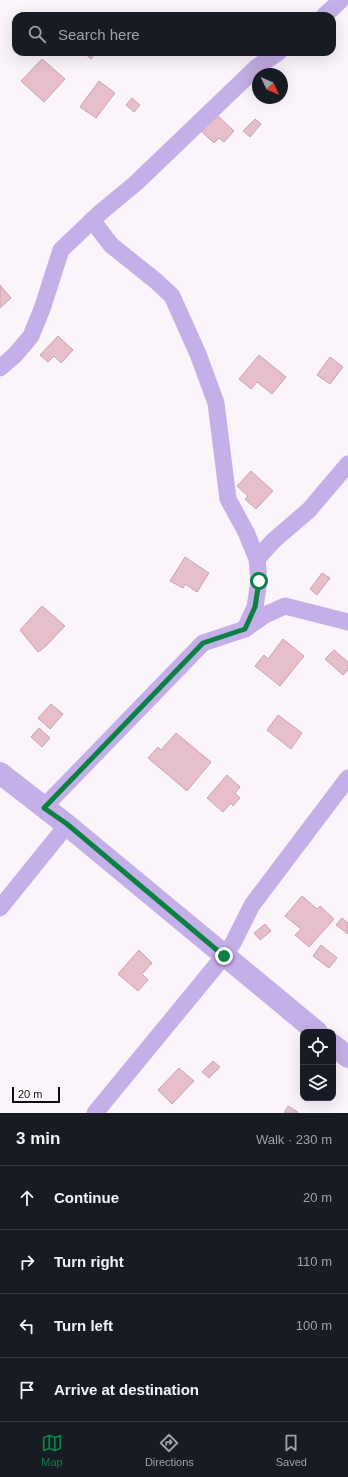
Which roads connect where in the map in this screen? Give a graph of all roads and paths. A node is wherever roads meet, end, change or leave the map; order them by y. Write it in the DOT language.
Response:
graph roads {
  1 [pos="341,0"];
  2 [pos="328,12"];
  3 [pos="273,56"];
  4 [pos="92,220"];
  5 [pos="0,368"];
  6 [pos="348,464"];
  7 [pos="257,559"];
  8 [pos="348,622"];
  9 [pos="245,629"];
  10 [pos="0,773"];
  11 [pos="348,778"];
  12 [pos="44,808"];
  13 [pos="67,824"];
  14 [pos="0,908"];
  15 [pos="224,956"];
  16 [pos="313,1029"];
  17 [pos="336,1047"];
  18 [pos="348,1057"];
  19 [pos="95,1113"];
  1 -- 2 [label="street"];
  3 -- 4 [label="street"];
  4 -- 5 [label="street"];
  4 -- 7 [label="street"];
  6 -- 7 [label="street"];
  7 -- 9 [label="street"];
  8 -- 9 [label="street"];
  9 -- 12 [label="street"];
  10 -- 12 [label="street"];
  11 -- 15 [label="street"];
  12 -- 13 [label="street"];
  13 -- 14 [label="street"];
  13 -- 15 [label="street"];
  15 -- 16 [label="street"];
  15 -- 19 [label="street"];
  17 -- 18 [label="street"];
}
